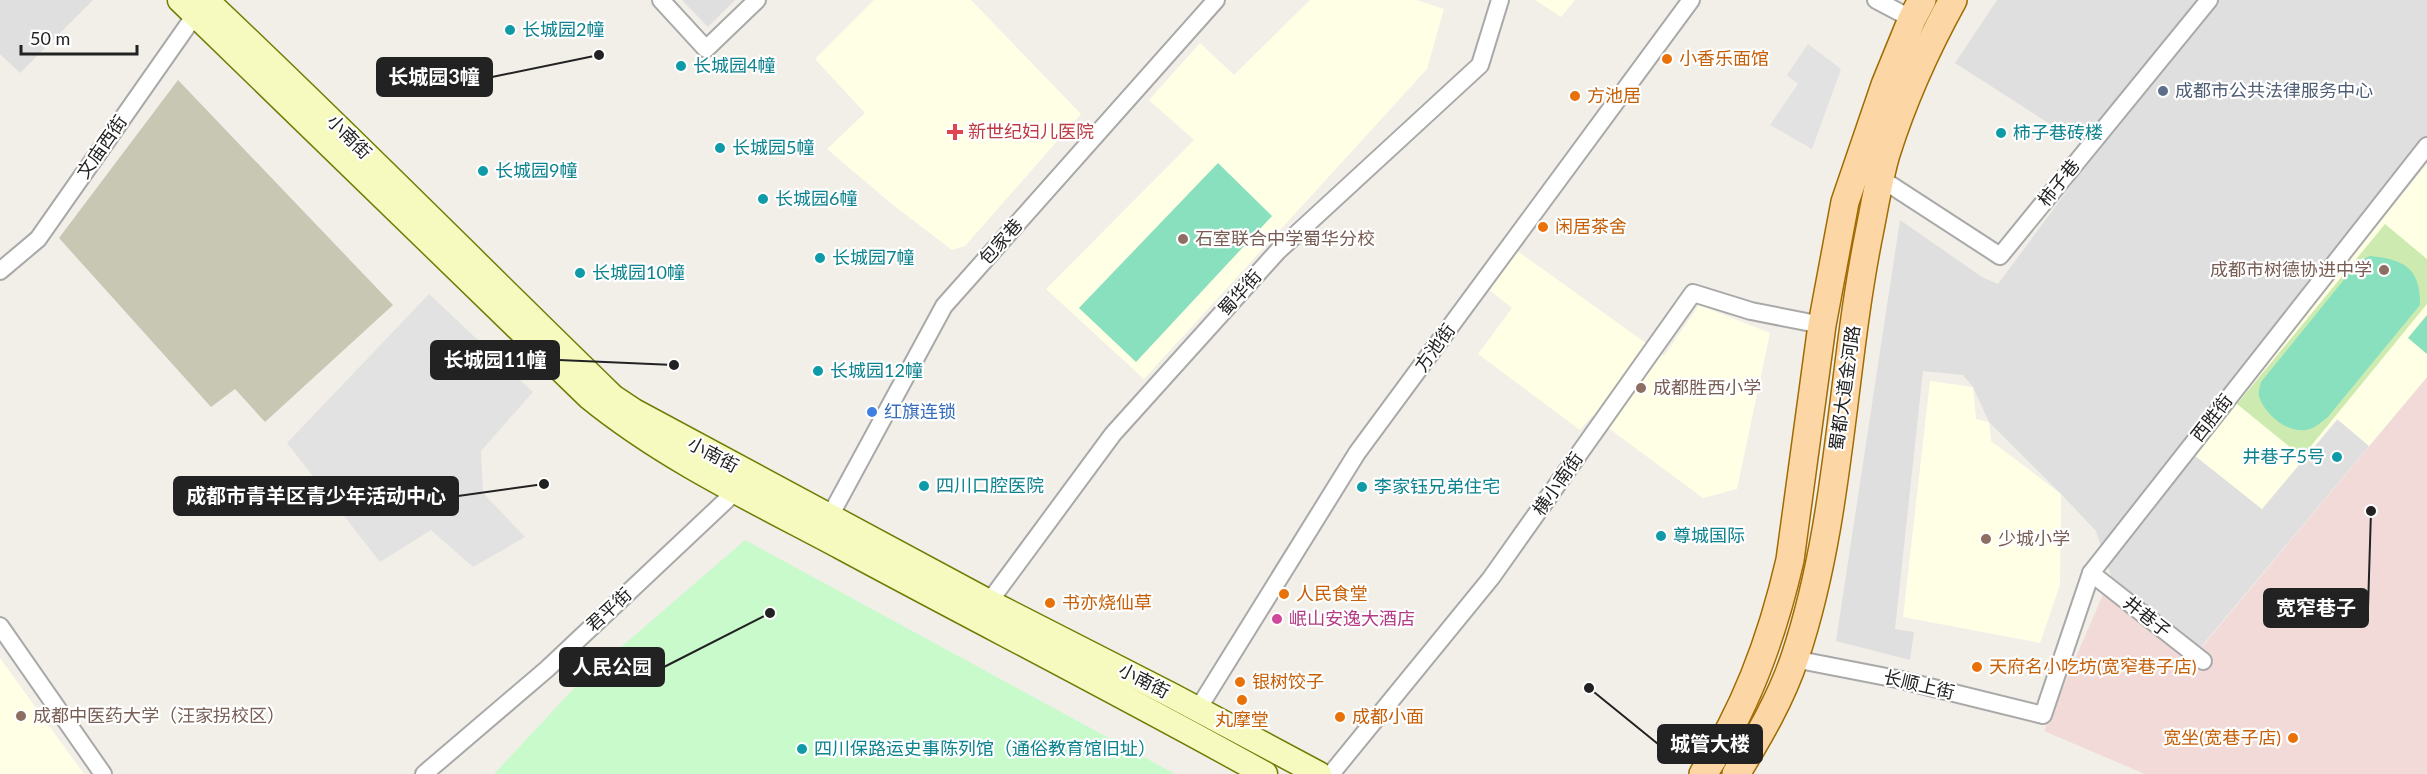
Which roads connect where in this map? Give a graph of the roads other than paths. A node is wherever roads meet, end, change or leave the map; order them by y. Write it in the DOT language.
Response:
graph roads {
  1 [pos="661,0"];
  2 [pos="757,0"];
  3 [pos="1216,0"];
  4 [pos="1500,0"];
  5 [pos="1691,0"];
  6 [pos="1876,0"];
  7 [pos="1953,0"];
  8 [pos="2209,0"];
  9 [pos="193,5"];
  10 [pos="1917,9"];
  11 [pos="2427,146"];
  12 [pos="1880,178"];
  13 [pos="0,271"];
  14 [pos="1822,325"];
  15 [pos="736,491"];
  16 [pos="830,516"];
  17 [pos="2091,573"];
  18 [pos="989,602"];
  19 [pos="0,626"];
  20 [pos="1794,659"];
  21 [pos="2202,661"];
  22 [pos="1198,709"];
  23 [pos="2043,715"];
  24 [pos="103,774"];
  25 [pos="424,774"];
  26 [pos="1265,774"];
  27 [pos="1319,774"];
  28 [pos="1331,774"];
  29 [pos="1703,774"];
  30 [pos="1736,774"];
  1 -- 2 [label="street"];
  3 -- 16 [label="street, 包家巷"];
  4 -- 18 [label="street, 蜀华街"];
  5 -- 22 [label="street, 方池街"];
  6 -- 10 [label="street"];
  7 -- 12 [label="main road, 蜀都大道金河路"];
  8 -- 12 [label="street, 柿子巷"];
  9 -- 13 [label="street, 文庙西街"];
  9 -- 15 [label="main road, 小南街"];
  9 -- 16 [label="main road, 小南街"];
  10 -- 14 [label="main road, 蜀都大道金河路"];
  11 -- 17 [label="street, 西胜街"];
  12 -- 20 [label="main road, 蜀都大道金河路"];
  14 -- 28 [label="street, 横小南街"];
  14 -- 29 [label="main road, 蜀都大道金河路"];
  15 -- 25 [label="street, 君平街"];
  15 -- 26 [label="main road, 小南街"];
  16 -- 18 [label="main road, 小南街"];
  17 -- 21 [label="street, 井巷子"];
  17 -- 23 [label="street, 西胜街"];
  18 -- 22 [label="main road, 小南街"];
  19 -- 24 [label="street"];
  20 -- 23 [label="street, 长顺上街"];
  20 -- 30 [label="main road, 蜀都大道金河路"];
  22 -- 27 [label="main road, 小南街"];
}
